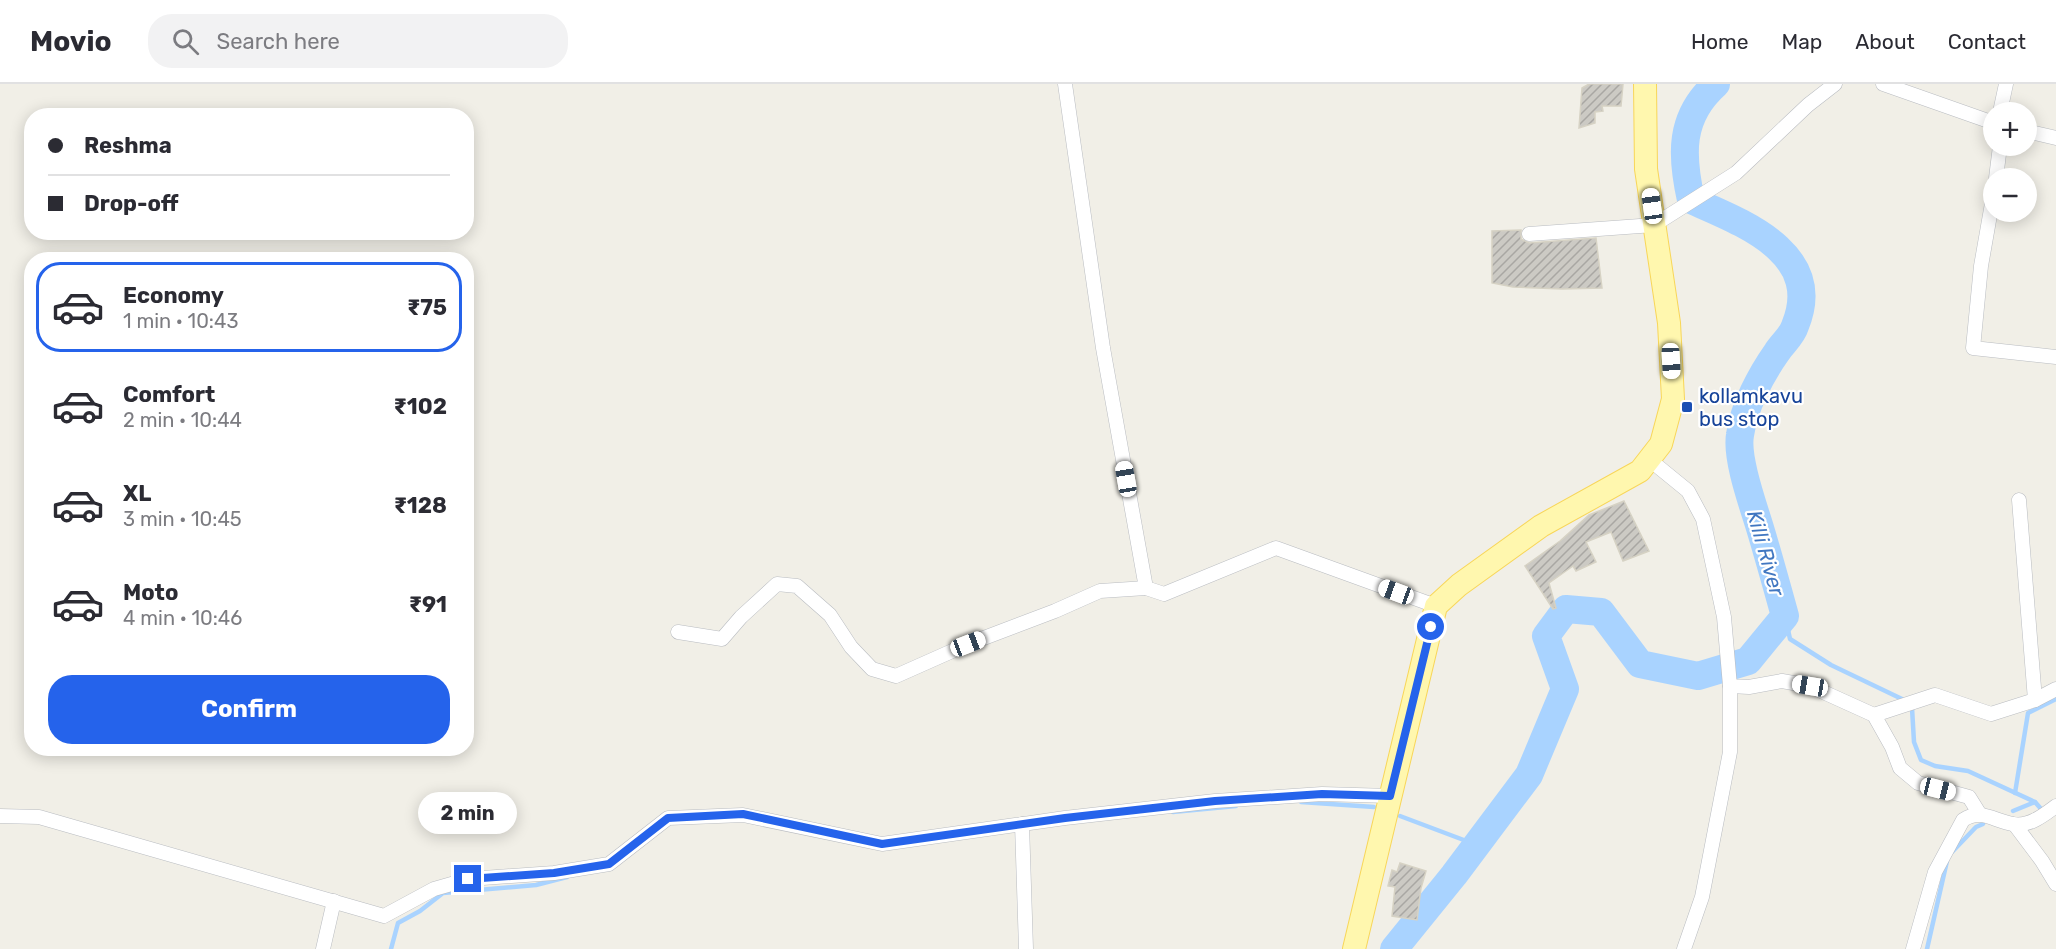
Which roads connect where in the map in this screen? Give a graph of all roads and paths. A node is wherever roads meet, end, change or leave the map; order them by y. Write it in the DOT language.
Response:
graph roads {
  1 [pos="1065,84"];
  2 [pos="1645,84"];
  3 [pos="1835,84"];
  4 [pos="1883,84"];
  5 [pos="2006,84"];
  6 [pos="2002,102"];
  7 [pos="1983,119"];
  8 [pos="2037,134"];
  9 [pos="2056,138"];
  10 [pos="1989,222"];
  11 [pos="1655,225"];
  12 [pos="1529,234"];
  13 [pos="2056,357"];
  14 [pos="1650,460"];
  15 [pos="2019,500"];
  16 [pos="1146,588"];
  17 [pos="1436,606"];
  18 [pos="678,632"];
  19 [pos="1730,685"];
  20 [pos="2056,689"];
  21 [pos="2035,700"];
  22 [pos="1874,715"];
  23 [pos="1390,796"];
  24 [pos="2056,806"];
  25 [pos="1979,813"];
  26 [pos="0,816"];
  27 [pos="1022,824"];
  28 [pos="2015,825"];
  29 [pos="2056,884"];
  30 [pos="334,901"];
  31 [pos="323,949"];
  32 [pos="1026,949"];
  33 [pos="1354,949"];
  34 [pos="1684,949"];
  35 [pos="1913,949"];
  1 -- 16 [label="street"];
  2 -- 11 [label="main road"];
  3 -- 11 [label="street"];
  4 -- 7 [label="street"];
  5 -- 6 [label="street"];
  8 -- 9 [label="street"];
  10 -- 13 [label="street"];
  11 -- 12 [label="street"];
  11 -- 14 [label="main road"];
  14 -- 17 [label="main road"];
  14 -- 19 [label="street"];
  15 -- 21 [label="street"];
  16 -- 17 [label="street"];
  16 -- 18 [label="street"];
  17 -- 23 [label="main road"];
  19 -- 22 [label="street"];
  19 -- 34 [label="street"];
  20 -- 21 [label="street"];
  21 -- 22 [label="street"];
  22 -- 25 [label="street"];
  23 -- 27 [label="street"];
  23 -- 33 [label="main road"];
  24 -- 28 [label="street"];
  25 -- 28 [label="street"];
  25 -- 35 [label="street"];
  26 -- 30 [label="street"];
  27 -- 30 [label="street"];
  27 -- 32 [label="street"];
  28 -- 29 [label="street"];
  30 -- 31 [label="street"];
}
